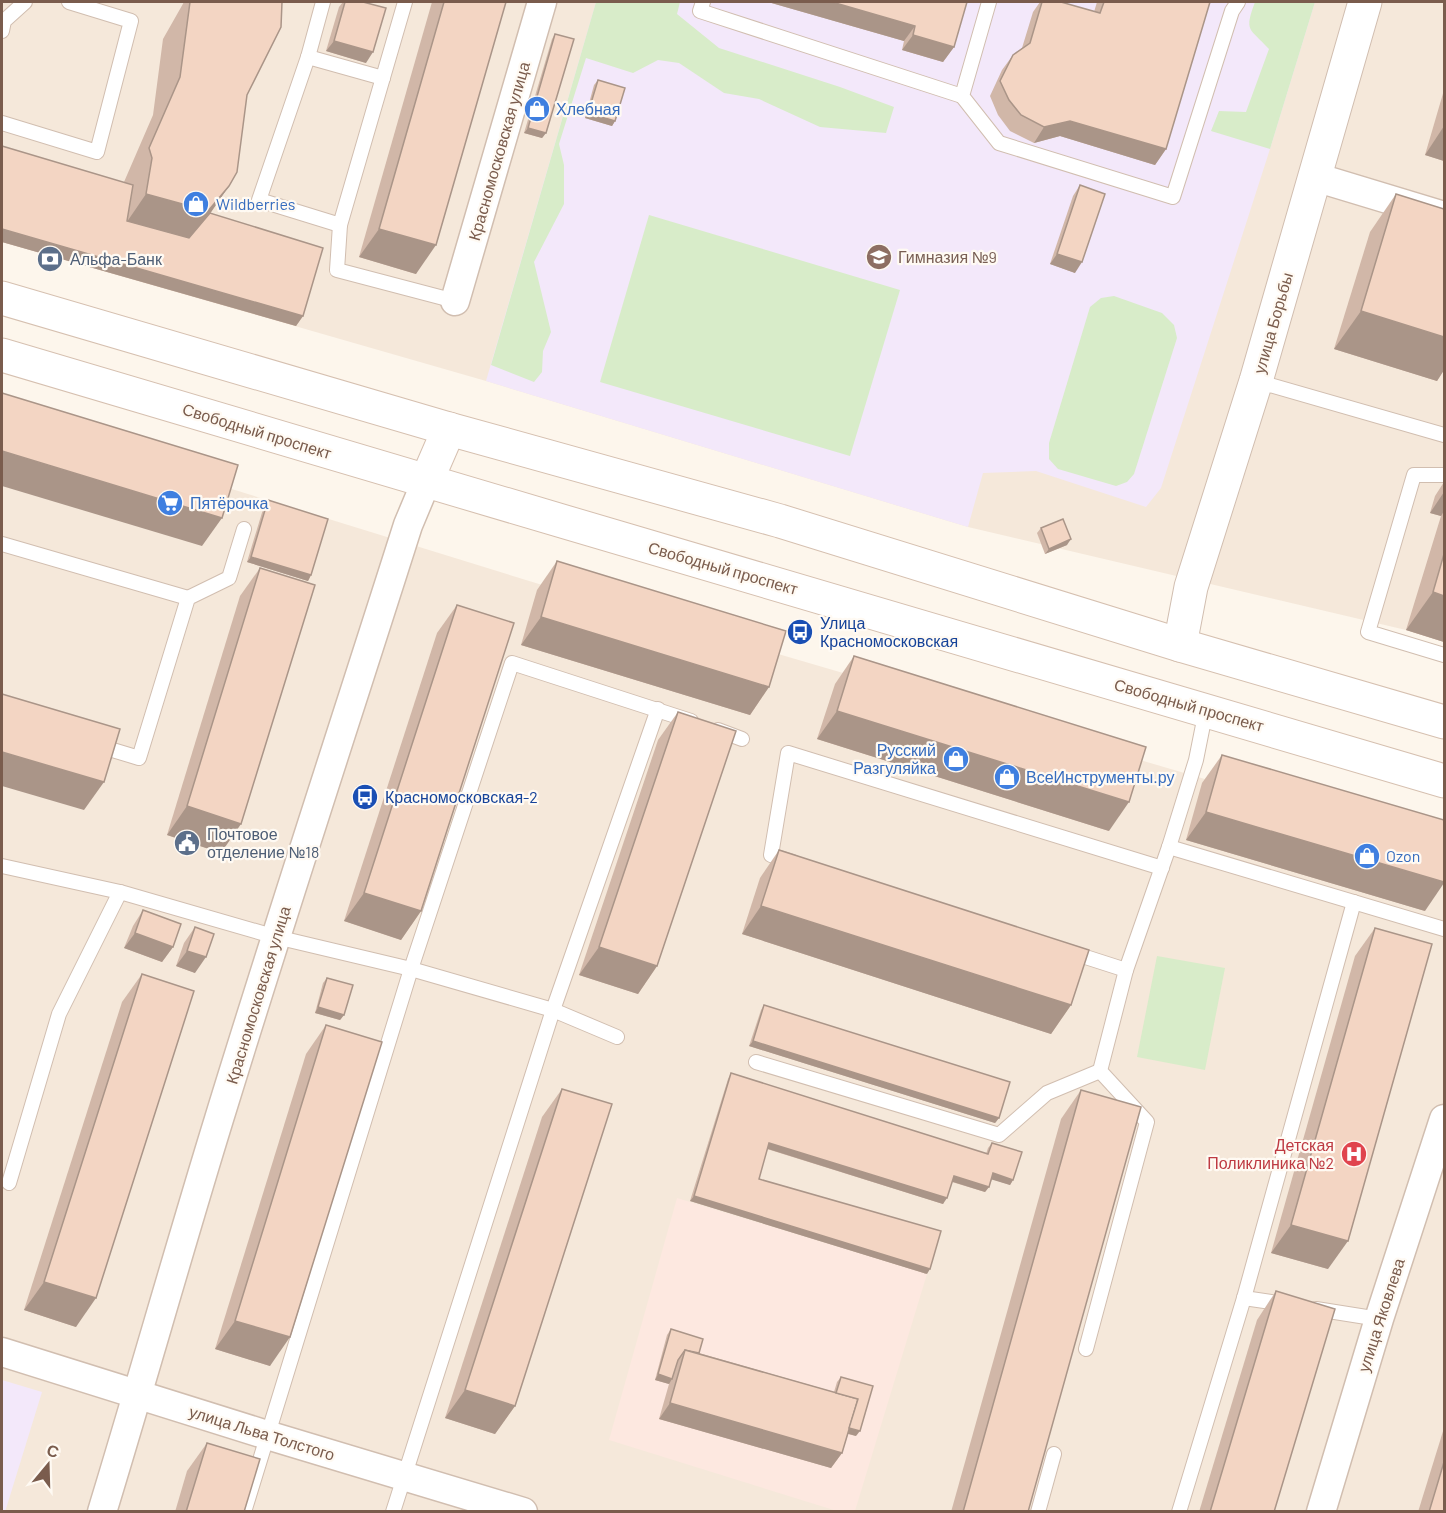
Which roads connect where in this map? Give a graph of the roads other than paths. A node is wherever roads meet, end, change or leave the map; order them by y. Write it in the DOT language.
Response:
graph roads {
  1 [pos="25,2"];
  2 [pos="69,2"];
  3 [pos="323,2"];
  4 [pos="405,2"];
  5 [pos="542,2"];
  6 [pos="703,2"];
  7 [pos="989,2"];
  8 [pos="1238,2"];
  9 [pos="1365,2"];
  10 [pos="2,31"];
  11 [pos="308,57"];
  12 [pos="382,78"];
  13 [pos="962,96"];
  14 [pos="2,123"];
  15 [pos="1315,177"];
  16 [pos="1444,216"];
  17 [pos="340,225"];
  18 [pos="2,298"];
  19 [pos="455,301"];
  20 [pos="2,355"];
  21 [pos="1256,381"];
  22 [pos="449,429"];
  23 [pos="1444,435"];
  24 [pos="1444,475"];
  25 [pos="426,482"];
  26 [pos="244,530"];
  27 [pos="2,544"];
  28 [pos="188,598"];
  29 [pos="1180,645"];
  30 [pos="1444,655"];
  31 [pos="658,709"];
  32 [pos="1206,710"];
  33 [pos="1444,722"];
  34 [pos="742,739"];
  35 [pos="81,741"];
  36 [pos="1444,781"];
  37 [pos="1169,847"];
  38 [pos="2,866"];
  39 [pos="805,866"];
  40 [pos="1162,868"];
  41 [pos="120,892"];
  42 [pos="1354,902"];
  43 [pos="1444,929"];
  44 [pos="276,937"];
  45 [pos="1059,948"];
  46 [pos="411,969"];
  47 [pos="1126,970"];
  48 [pos="552,1010"];
  49 [pos="617,1037"];
  50 [pos="756,1062"];
  51 [pos="1101,1071"];
  52 [pos="1444,1119"];
  53 [pos="9,1183"];
  54 [pos="1244,1298"];
  55 [pos="1379,1319"];
  56 [pos="1086,1349"];
  57 [pos="2,1352"];
  58 [pos="136,1394"];
  59 [pos="267,1435"];
  60 [pos="1054,1454"];
  61 [pos="404,1477"];
  62 [pos="102,1512"];
  63 [pos="244,1512"];
  64 [pos="393,1512"];
  65 [pos="523,1512"];
  66 [pos="1038,1512"];
  67 [pos="1179,1512"];
  68 [pos="1321,1512"];
  1 -- 10 [label="lane"];
  2 -- 14 [label="lane"];
  3 -- 11 [label="lane"];
  4 -- 12 [label="lane"];
  5 -- 19 [label="street, Красномосковская улица"];
  6 -- 13 [label="lane"];
  7 -- 13 [label="lane"];
  8 -- 13 [label="lane"];
  9 -- 15 [label="main road, улица Борьбы"];
  11 -- 12 [label="lane"];
  11 -- 17 [label="lane"];
  12 -- 17 [label="lane"];
  15 -- 16 [label="street"];
  15 -- 21 [label="main road, улица Борьбы"];
  17 -- 19 [label="lane"];
  18 -- 22 [label="main road"];
  20 -- 25 [label="main road, Свободный проспект"];
  21 -- 23 [label="lane"];
  21 -- 29 [label="main road, улица Борьбы"];
  22 -- 25 [label="main road"];
  22 -- 29 [label="main road"];
  24 -- 30 [label="lane"];
  25 -- 32 [label="main road, Свободный проспект"];
  25 -- 44 [label="street, Красномосковская улица"];
  26 -- 28 [label="lane"];
  27 -- 28 [label="lane"];
  28 -- 35 [label="lane"];
  29 -- 33 [label="main road"];
  31 -- 34 [label="lane"];
  31 -- 46 [label="lane"];
  31 -- 48 [label="lane"];
  32 -- 36 [label="main road, Свободный проспект"];
  32 -- 37 [label="lane"];
  37 -- 40 [label="lane"];
  37 -- 42 [label="lane"];
  38 -- 41 [label="lane"];
  39 -- 40 [label="lane"];
  40 -- 47 [label="lane"];
  41 -- 44 [label="lane"];
  41 -- 53 [label="lane"];
  42 -- 43 [label="lane"];
  42 -- 54 [label="lane"];
  44 -- 46 [label="lane"];
  44 -- 58 [label="street, Красномосковская улица"];
  45 -- 47 [label="lane"];
  46 -- 48 [label="lane"];
  46 -- 59 [label="lane"];
  47 -- 51 [label="lane"];
  48 -- 49 [label="lane"];
  48 -- 61 [label="lane"];
  50 -- 51 [label="lane"];
  51 -- 56 [label="lane"];
  52 -- 55 [label="street, улица Яковлева"];
  54 -- 55 [label="lane"];
  54 -- 67 [label="lane"];
  55 -- 68 [label="street, улица Яковлева"];
  57 -- 58 [label="street, улица Льва Толстого"];
  58 -- 59 [label="street, улица Льва Толстого"];
  58 -- 62 [label="street, Красномосковская улица"];
  59 -- 61 [label="street, улица Льва Толстого"];
  59 -- 63 [label="lane"];
  60 -- 66 [label="lane"];
  61 -- 64 [label="lane"];
  61 -- 65 [label="street, улица Льва Толстого"];
}
